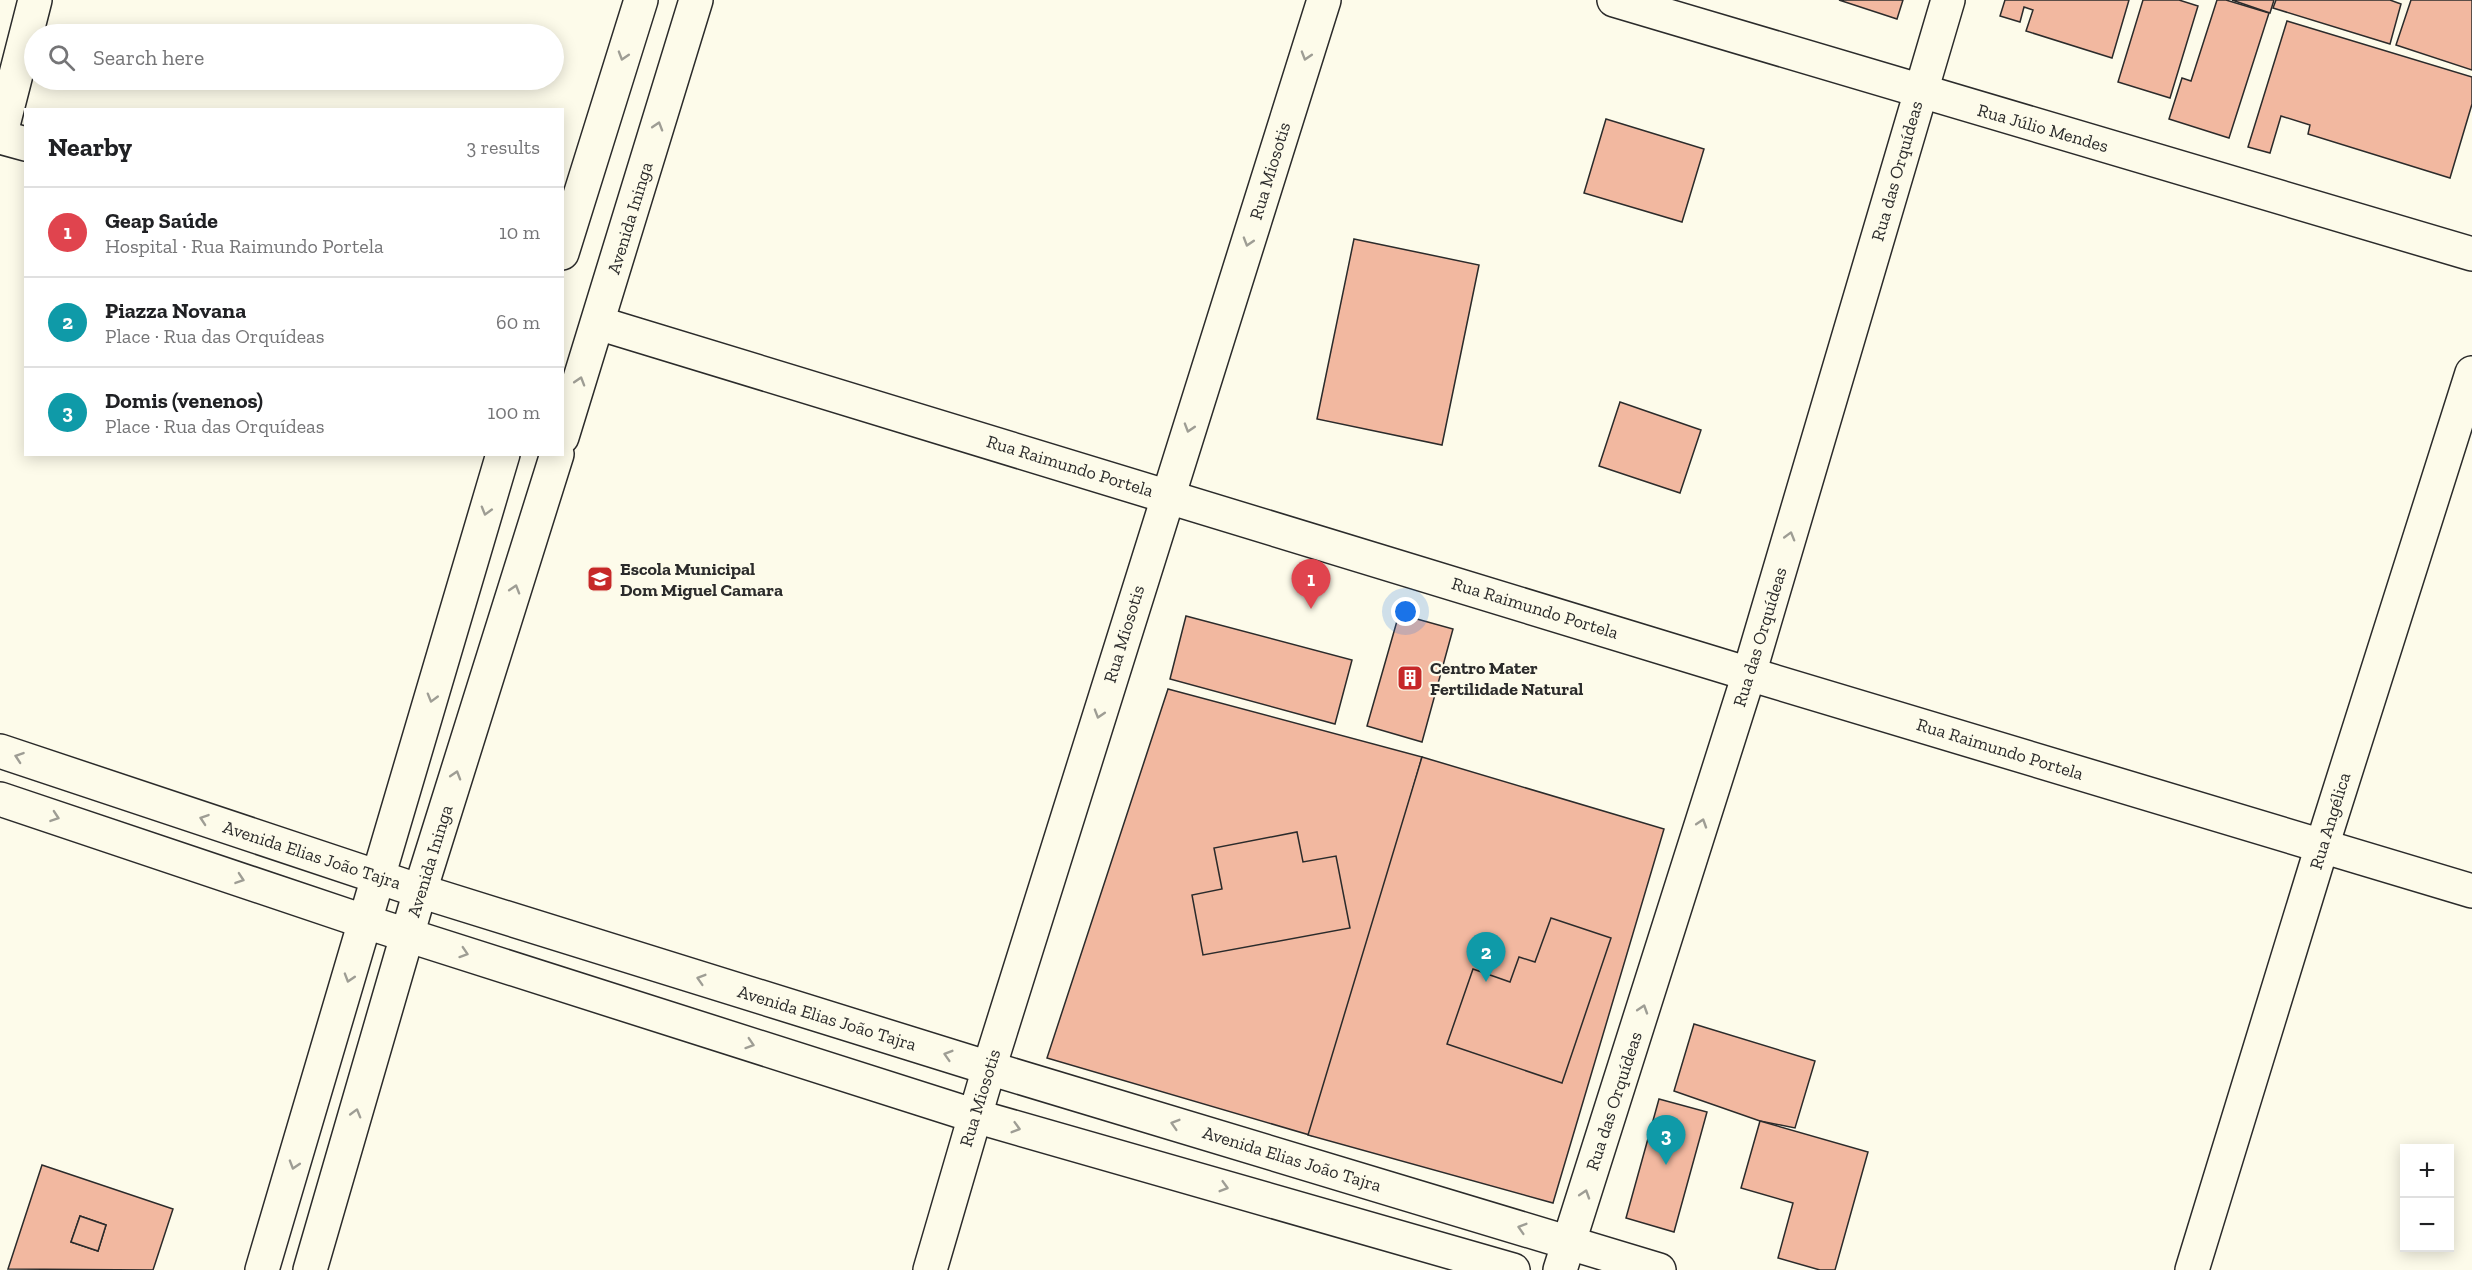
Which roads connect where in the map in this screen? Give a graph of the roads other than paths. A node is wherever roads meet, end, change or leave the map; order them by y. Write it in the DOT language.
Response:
graph roads {
  1 [pos="35,0"];
  2 [pos="641,0"];
  3 [pos="696,0"];
  4 [pos="1324,0"];
  5 [pos="1614,0"];
  6 [pos="1948,0"];
  7 [pos="29,24"];
  8 [pos="24,43"];
  9 [pos="1920,92"];
  10 [pos="0,136"];
  11 [pos="24,143"];
  12 [pos="564,247"];
  13 [pos="2472,254"];
  14 [pos="598,323"];
  15 [pos="2472,373"];
  16 [pos="564,431"];
  17 [pos="502,456"];
  18 [pos="556,456"];
  19 [pos="1168,496"];
  20 [pos="1749,674"];
  21 [pos="0,751"];
  22 [pos="0,798"];
  23 [pos="2322,846"];
  24 [pos="379,878"];
  25 [pos="420,891"];
  26 [pos="2472,891"];
  27 [pos="366,922"];
  28 [pos="409,935"];
  29 [pos="989,1068"];
  30 [pos="975,1116"];
  31 [pos="1565,1256"];
  32 [pos="262,1270"];
  33 [pos="310,1270"];
  34 [pos="930,1270"];
  35 [pos="1513,1270"];
  36 [pos="1659,1270"];
  37 [pos="2192,1270"];
  1 -- 7 [label="street"];
  2 -- 12 [label="street, one-way"];
  14 -- 3 [label="street, Avenida Ininga, one-way"];
  4 -- 19 [label="street, Rua Miosotis, one-way"];
  5 -- 9 [label="street, Rua Júlio Mendes"];
  6 -- 9 [label="street, Rua das Orquídeas"];
  8 -- 10 [label="street"];
  9 -- 13 [label="street, Rua Júlio Mendes"];
  20 -- 9 [label="street, Rua das Orquídeas, one-way"];
  10 -- 11 [label="street"];
  16 -- 14 [label="street, Avenida Ininga, one-way"];
  14 -- 19 [label="street, Rua Raimundo Portela"];
  15 -- 23 [label="street, Rua Angélica"];
  17 -- 24 [label="street, one-way"];
  25 -- 18 [label="street, Avenida Ininga, one-way"];
  19 -- 20 [label="street, Rua Raimundo Portela"];
  19 -- 29 [label="street, Rua Miosotis, one-way"];
  20 -- 23 [label="street, Rua Raimundo Portela"];
  31 -- 20 [label="street, Rua das Orquídeas, one-way"];
  24 -- 21 [label="street, Avenida Elias João Tajra, one-way"];
  22 -- 27 [label="street, one-way"];
  23 -- 26 [label="street, Rua Raimundo Portela"];
  23 -- 37 [label="street, Rua Angélica"];
  24 -- 25 [label="street, Avenida Elias João Tajra"];
  24 -- 27 [label="street"];
  25 -- 28 [label="street, Avenida Ininga"];
  29 -- 25 [label="street, Avenida Elias João Tajra, one-way"];
  27 -- 28 [label="street"];
  27 -- 32 [label="street, one-way"];
  28 -- 30 [label="street, one-way"];
  33 -- 28 [label="street, Avenida Ininga, one-way"];
  29 -- 30 [label="street, Rua Miosotis"];
  31 -- 29 [label="street, Avenida Elias João Tajra, one-way"];
  30 -- 34 [label="street, Rua Miosotis"];
  30 -- 35 [label="street, one-way"];
  31 -- 36 [label="street, Avenida Elias João Tajra"];
}
